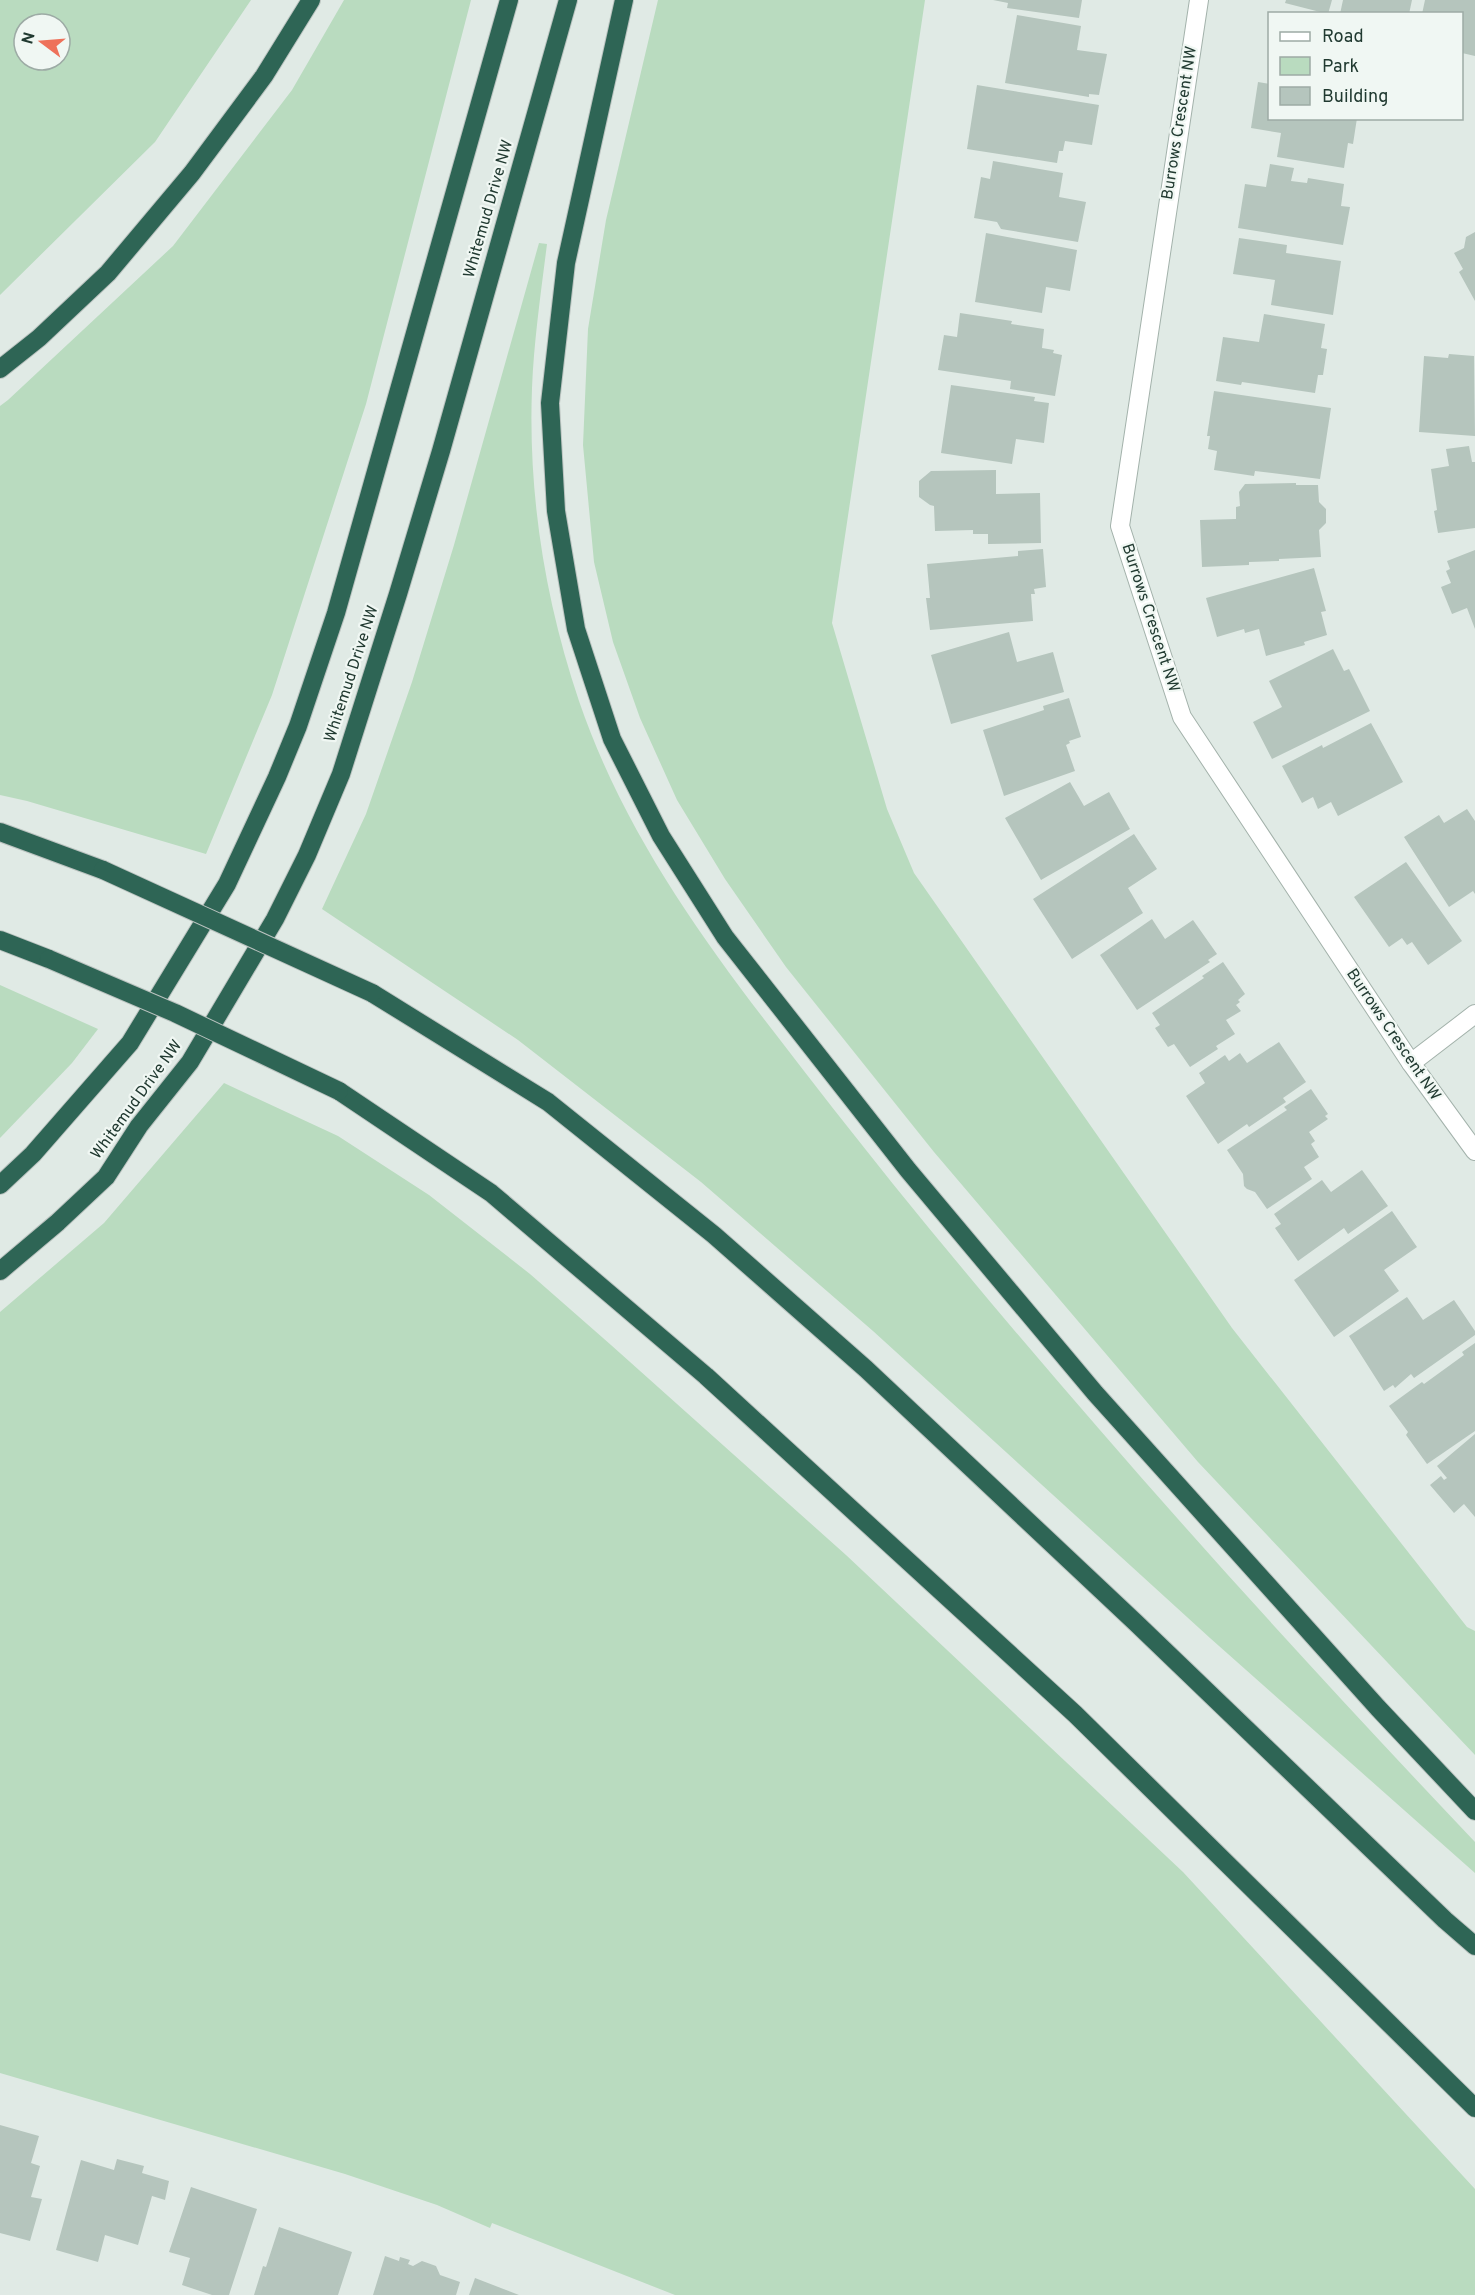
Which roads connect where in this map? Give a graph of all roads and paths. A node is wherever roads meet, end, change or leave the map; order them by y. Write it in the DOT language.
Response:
graph roads {
  1 [pos="310,0"];
  2 [pos="509,0"];
  3 [pos="568,0"];
  4 [pos="624,0"];
  5 [pos="1199,0"];
  6 [pos="0,369"];
  7 [pos="0,832"];
  8 [pos="0,940"];
  9 [pos="1475,1014"];
  10 [pos="1411,1063"];
  11 [pos="1475,1151"];
  12 [pos="0,1185"];
  13 [pos="0,1271"];
  14 [pos="1475,1811"];
  15 [pos="1475,1946"];
  16 [pos="1475,2108"];
  1 -- 6 [label="highway"];
  2 -- 12 [label="highway"];
  3 -- 13 [label="highway, Whitemud Drive NW"];
  4 -- 14 [label="highway"];
  5 -- 10 [label="street, Burrows Crescent NW"];
  7 -- 15 [label="highway, bridge"];
  8 -- 16 [label="highway, bridge"];
  9 -- 10 [label="street"];
  10 -- 11 [label="street, Burrows Crescent NW"];
}
